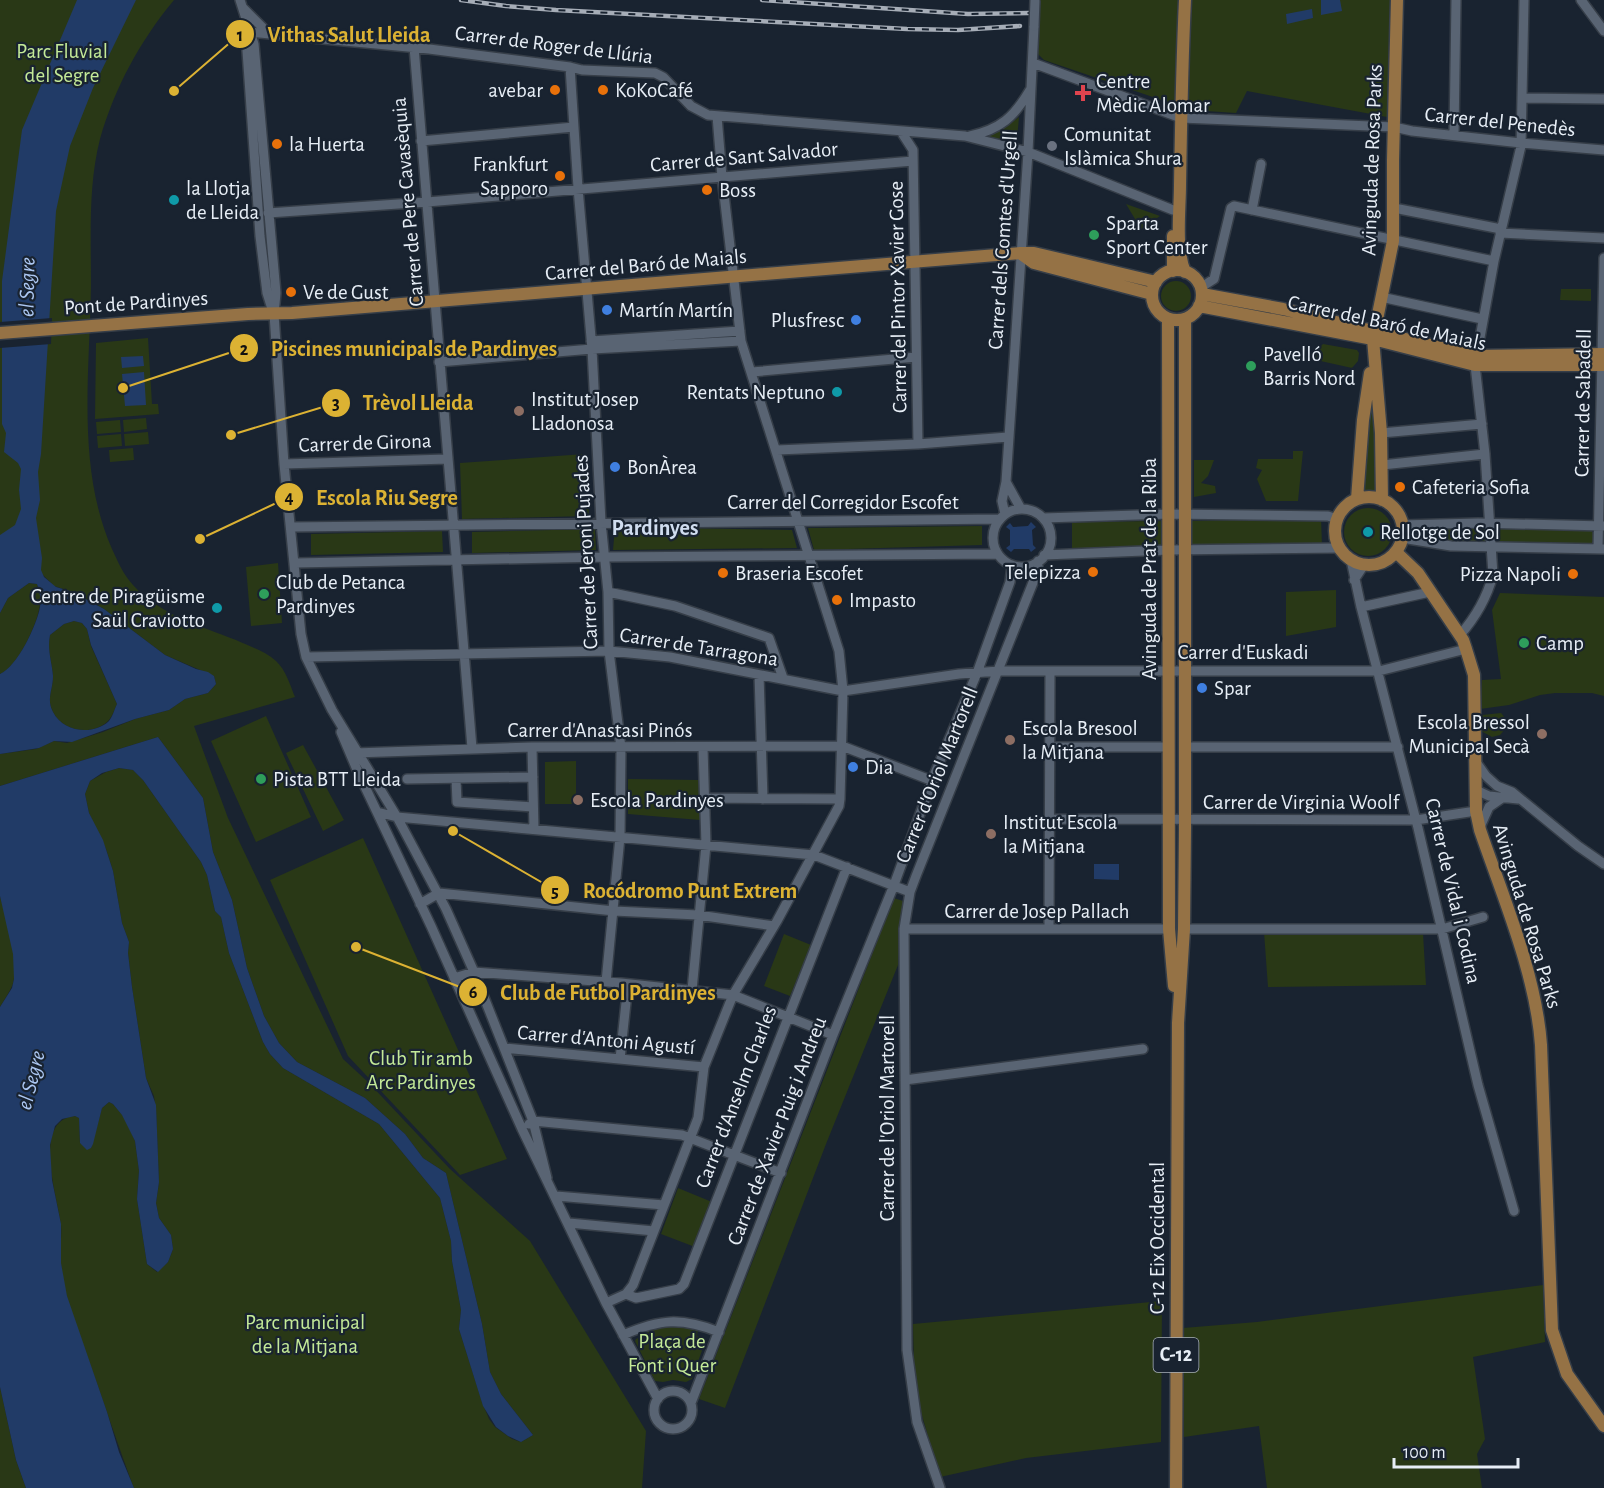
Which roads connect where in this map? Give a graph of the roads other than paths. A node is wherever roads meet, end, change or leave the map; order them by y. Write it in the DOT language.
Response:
graph roads {
  1 [pos="1035,0"];
  2 [pos="1179,0"];
  3 [pos="1185,0"];
  4 [pos="1397,0"];
  5 [pos="1456,0"];
  6 [pos="1524,0"];
  7 [pos="1581,0"];
  8 [pos="240,2"];
  9 [pos="1602,26"];
  10 [pos="248,32"];
  11 [pos="268,33"];
  12 [pos="414,47"];
  13 [pos="1033,63"];
  14 [pos="570,67"];
  15 [pos="1031,88"];
  16 [pos="1522,98"];
  17 [pos="1604,99"];
  18 [pos="717,116"];
  19 [pos="1177,116"];
  20 [pos="574,127"];
  21 [pos="1394,127"];
  22 [pos="902,132"];
  23 [pos="925,135"];
  24 [pos="1454,135"];
  25 [pos="965,136"];
  26 [pos="422,141"];
  27 [pos="1521,143"];
  28 [pos="913,150"];
  29 [pos="1604,150"];
  30 [pos="1028,152"];
  31 [pos="913,161"];
  32 [pos="1261,164"];
  33 [pos="722,177"];
  34 [pos="578,188"];
  35 [pos="427,202"];
  36 [pos="1394,208"];
  37 [pos="1173,210"];
  38 [pos="1252,210"];
  39 [pos="268,213"];
  40 [pos="1500,231"];
  41 [pos="1604,238"];
  42 [pos="1393,241"];
  43 [pos="1020,253"];
  44 [pos="1604,258"];
  45 [pos="915,261"];
  46 [pos="1494,261"];
  47 [pos="1179,272"];
  48 [pos="735,278"];
  49 [pos="587,288"];
  50 [pos="1154,288"];
  51 [pos="1200,296"];
  52 [pos="1381,297"];
  53 [pos="435,301"];
  54 [pos="274,314"];
  55 [pos="1168,319"];
  56 [pos="1185,319"];
  57 [pos="1482,319"];
  58 [pos="0,333"];
  59 [pos="1374,335"];
  60 [pos="741,336"];
  61 [pos="592,345"];
  62 [pos="916,357"];
  63 [pos="1374,359"];
  64 [pos="1475,360"];
  65 [pos="1603,360"];
  66 [pos="439,362"];
  67 [pos="752,372"];
  68 [pos="1482,424"];
  69 [pos="1381,434"];
  70 [pos="1008,437"];
  71 [pos="918,444"];
  72 [pos="777,450"];
  73 [pos="1485,454"];
  74 [pos="447,459"];
  75 [pos="284,464"];
  76 [pos="1382,465"];
  77 [pos="1006,482"];
  78 [pos="1357,500"];
  79 [pos="1382,500"];
  80 [pos="1021,509"];
  81 [pos="1169,514"];
  82 [pos="1185,514"];
  83 [pos="1002,516"];
  84 [pos="1043,518"];
  85 [pos="1337,519"];
  86 [pos="798,520"];
  87 [pos="601,522"];
  88 [pos="1491,523"];
  89 [pos="453,524"];
  90 [pos="1402,525"];
  91 [pos="1601,526"];
  92 [pos="291,527"];
  93 [pos="1402,538"];
  94 [pos="1492,546"];
  95 [pos="1340,549"];
  96 [pos="1601,549"];
  97 [pos="1169,550"];
  98 [pos="1185,550"];
  99 [pos="1396,552"];
  100 [pos="998,554"];
  101 [pos="808,555"];
  102 [pos="605,557"];
  103 [pos="1041,558"];
  104 [pos="1351,560"];
  105 [pos="457,561"];
  106 [pos="295,563"];
  107 [pos="1012,565"];
  108 [pos="1364,565"];
  109 [pos="1354,580"];
  110 [pos="608,592"];
  111 [pos="1430,592"];
  112 [pos="1361,607"];
  113 [pos="1460,635"];
  114 [pos="1467,649"];
  115 [pos="609,651"];
  116 [pos="465,653"];
  117 [pos="306,657"];
  118 [pos="1168,670"];
  119 [pos="1184,670"];
  120 [pos="999,671"];
  121 [pos="1050,671"];
  122 [pos="1379,671"];
  123 [pos="977,672"];
  124 [pos="759,675"];
  125 [pos="783,678"];
  126 [pos="843,691"];
  127 [pos="842,746"];
  128 [pos="532,747"];
  129 [pos="761,747"];
  130 [pos="1050,747"];
  131 [pos="1161,747"];
  132 [pos="1189,747"];
  133 [pos="1398,747"];
  134 [pos="472,748"];
  135 [pos="621,748"];
  136 [pos="703,748"];
  137 [pos="354,753"];
  138 [pos="1475,760"];
  139 [pos="533,777"];
  140 [pos="407,779"];
  141 [pos="456,779"];
  142 [pos="933,781"];
  143 [pos="1497,786"];
  144 [pos="1476,790"];
  145 [pos="706,798"];
  146 [pos="1502,798"];
  147 [pos="763,799"];
  148 [pos="840,799"];
  149 [pos="1518,799"];
  150 [pos="533,807"];
  151 [pos="1476,811"];
  152 [pos="377,812"];
  153 [pos="1049,819"];
  154 [pos="1169,820"];
  155 [pos="1185,820"];
  156 [pos="1416,820"];
  157 [pos="399,821"];
  158 [pos="534,829"];
  159 [pos="1480,830"];
  160 [pos="386,831"];
  161 [pos="620,837"];
  162 [pos="706,844"];
  163 [pos="814,855"];
  164 [pos="1604,864"];
  165 [pos="847,867"];
  166 [pos="894,885"];
  167 [pos="910,892"];
  168 [pos="439,893"];
  169 [pos="420,904"];
  170 [pos="614,911"];
  171 [pos="698,915"];
  172 [pos="1483,917"];
  173 [pos="774,926"];
  174 [pos="904,929"];
  175 [pos="1049,929"];
  176 [pos="1169,929"];
  177 [pos="1184,929"];
  178 [pos="1442,929"];
  179 [pos="474,972"];
  180 [pos="454,978"];
  181 [pos="606,982"];
  182 [pos="628,984"];
  183 [pos="692,990"];
  184 [pos="733,995"];
  185 [pos="786,1017"];
  186 [pos="1178,1023"];
  187 [pos="833,1035"];
  188 [pos="504,1048"];
  189 [pos="1143,1049"];
  190 [pos="620,1059"];
  191 [pos="704,1067"];
  192 [pos="905,1080"];
  193 [pos="533,1121"];
  194 [pos="522,1129"];
  195 [pos="690,1138"];
  196 [pos="734,1154"];
  197 [pos="781,1173"];
  198 [pos="547,1179"];
  199 [pos="556,1196"];
  200 [pos="664,1205"];
  201 [pos="1514,1211"];
  202 [pos="569,1223"];
  203 [pos="654,1231"];
  204 [pos="627,1294"];
  205 [pos="606,1303"];
  206 [pos="718,1332"];
  207 [pos="623,1335"];
  208 [pos="696,1391"];
  209 [pos="685,1395"];
  210 [pos="658,1399"];
  211 [pos="691,1403"];
  212 [pos="1604,1426"];
  213 [pos="940,1488"];
  214 [pos="1176,1488"];
  1 -- 13 [label="street, Carrer dels Comtes d'Urgell, bridge"];
  2 -- 19 [label="main road"];
  3 -- 19 [label="main road"];
  4 -- 21 [label="main road, Avinguda de Rosa Parks"];
  5 -- 24 [label="street"];
  6 -- 16 [label="street"];
  7 -- 9 [label="street"];
  8 -- 10 [label="street"];
  8 -- 11 [label="street"];
  10 -- 11 [label="street, Carrer de Roger de Llúria"];
  10 -- 39 [label="street"];
  10 -- 54 [label="street"];
  11 -- 12 [label="street, Carrer de Roger de Llúria"];
  12 -- 14 [label="street, Carrer de Roger de Llúria"];
  12 -- 26 [label="street, Carrer de Pere Cavasèquia"];
  13 -- 15 [label="street, Carrer dels Comtes d'Urgell"];
  13 -- 19 [label="street, Carrer del Penedès"];
  14 -- 18 [label="street, Carrer de Roger de Llúria"];
  14 -- 20 [label="street, Carrer de Jeroni Pujades"];
  15 -- 25 [label="street, Carrer de Roger de Llúria"];
  15 -- 30 [label="street, Carrer dels Comtes d'Urgell"];
  16 -- 17 [label="street"];
  16 -- 27 [label="street"];
  18 -- 22 [label="street, Carrer de Roger de Llúria"];
  18 -- 33 [label="street"];
  19 -- 21 [label="street, Carrer del Penedès"];
  19 -- 37 [label="main road"];
  19 -- 47 [label="main road"];
  20 -- 26 [label="street"];
  20 -- 34 [label="street, Carrer de Jeroni Pujades"];
  21 -- 24 [label="street, Carrer del Penedès"];
  21 -- 36 [label="main road, Avinguda de Rosa Parks"];
  22 -- 23 [label="street, Carrer de Roger de Llúria"];
  22 -- 28 [label="street, Carrer del Pintor Xavier Gose"];
  23 -- 25 [label="street, Carrer de Roger de Llúria"];
  23 -- 28 [label="street, Carrer del Pintor Xavier Gose"];
  24 -- 27 [label="street, Carrer del Penedès"];
  25 -- 30 [label="street, Carrer de Roger de Llúria"];
  26 -- 35 [label="street, Carrer de Pere Cavasèquia"];
  27 -- 29 [label="street, Carrer del Penedès"];
  27 -- 40 [label="street"];
  28 -- 31 [label="street, Carrer del Pintor Xavier Gose"];
  30 -- 37 [label="street, Carrer de Roger de Llúria"];
  30 -- 43 [label="street, Carrer dels Comtes d'Urgell"];
  31 -- 33 [label="street, Carrer de Sant Salvador"];
  31 -- 45 [label="street, Carrer del Pintor Xavier Gose"];
  32 -- 38 [label="street"];
  33 -- 34 [label="street, Carrer de Sant Salvador"];
  33 -- 48 [label="street"];
  34 -- 35 [label="street, Carrer de Sant Salvador"];
  34 -- 49 [label="street, Carrer de Jeroni Pujades"];
  35 -- 39 [label="street, Carrer de Sant Salvador"];
  35 -- 53 [label="street, Carrer de Pere Cavasèquia"];
  36 -- 40 [label="street"];
  36 -- 42 [label="main road, Avinguda de Rosa Parks"];
  37 -- 47 [label="main road"];
  38 -- 42 [label="street"];
  38 -- 51 [label="street"];
  39 -- 54 [label="street"];
  40 -- 41 [label="street"];
  40 -- 46 [label="street"];
  42 -- 46 [label="street"];
  42 -- 52 [label="main road, Avinguda de Rosa Parks"];
  43 -- 45 [label="main road, Carrer del Baró de Maials"];
  43 -- 50 [label="main road"];
  43 -- 70 [label="street, Carrer dels Comtes d'Urgell"];
  44 -- 65 [label="street, Carrer de Sabadell"];
  45 -- 48 [label="main road, Carrer del Baró de Maials"];
  45 -- 62 [label="street, Carrer del Pintor Xavier Gose"];
  46 -- 57 [label="street"];
  47 -- 50 [label="main road"];
  47 -- 51 [label="main road"];
  48 -- 49 [label="main road, Carrer del Baró de Maials"];
  48 -- 60 [label="street"];
  49 -- 53 [label="main road, Carrer del Baró de Maials"];
  49 -- 61 [label="street, Carrer de Jeroni Pujades"];
  50 -- 55 [label="main road"];
  51 -- 56 [label="main road"];
  51 -- 59 [label="main road, Carrer del Baró de Maials"];
  52 -- 57 [label="street"];
  52 -- 59 [label="main road, Avinguda de Rosa Parks"];
  53 -- 54 [label="main road, Carrer del Baró de Maials"];
  53 -- 66 [label="street, Carrer de Pere Cavasèquia"];
  54 -- 58 [label="main road, Pont de Pardinyes"];
  54 -- 75 [label="street"];
  55 -- 56 [label="main road"];
  55 -- 81 [label="main road, Avinguda de Prat de la Riba"];
  56 -- 82 [label="main road, Avinguda de Prat de la Riba"];
  57 -- 64 [label="street"];
  59 -- 63 [label="main road, Avinguda de Rosa Parks"];
  59 -- 64 [label="main road, Carrer del Baró de Maials"];
  60 -- 61 [label="street"];
  60 -- 67 [label="street"];
  61 -- 66 [label="street"];
  61 -- 87 [label="street, Carrer de Jeroni Pujades"];
  62 -- 67 [label="street"];
  62 -- 71 [label="street, Carrer del Pintor Xavier Gose"];
  63 -- 69 [label="main road, Avinguda de Rosa Parks"];
  63 -- 78 [label="main road"];
  64 -- 65 [label="main road, Carrer del Baró de Maials"];
  64 -- 68 [label="street"];
  65 -- 91 [label="street, Carrer de Sabadell"];
  66 -- 74 [label="street, Carrer de Pere Cavasèquia"];
  67 -- 72 [label="street"];
  68 -- 69 [label="street"];
  68 -- 73 [label="street"];
  69 -- 76 [label="main road, Avinguda de Rosa Parks"];
  70 -- 71 [label="street"];
  70 -- 77 [label="street, Carrer dels Comtes d'Urgell"];
  71 -- 72 [label="street"];
  72 -- 86 [label="street"];
  73 -- 76 [label="street"];
  73 -- 88 [label="street"];
  74 -- 75 [label="street, Carrer de Girona"];
  74 -- 89 [label="street, Carrer de Pere Cavasèquia"];
  75 -- 92 [label="street"];
  76 -- 79 [label="main road, Avinguda de Rosa Parks"];
  77 -- 80 [label="street"];
  77 -- 83 [label="street, Carrer dels Comtes d'Urgell"];
  78 -- 79 [label="main road"];
  78 -- 85 [label="main road"];
  79 -- 90 [label="main road"];
  80 -- 83 [label="street"];
  80 -- 84 [label="street"];
  81 -- 82 [label="street"];
  81 -- 84 [label="street"];
  81 -- 97 [label="main road, Avinguda de Prat de la Riba"];
  82 -- 85 [label="street"];
  82 -- 98 [label="main road, Avinguda de Prat de la Riba"];
  83 -- 86 [label="street, Carrer del Corregidor Escofet"];
  83 -- 100 [label="street"];
  84 -- 103 [label="street"];
  85 -- 95 [label="main road"];
  86 -- 87 [label="street, Carrer del Corregidor Escofet"];
  86 -- 101 [label="street"];
  87 -- 89 [label="street, Carrer del Corregidor Escofet"];
  87 -- 102 [label="street, Carrer de Jeroni Pujades"];
  88 -- 90 [label="street"];
  88 -- 91 [label="street"];
  88 -- 94 [label="street"];
  89 -- 92 [label="street, Carrer del Corregidor Escofet"];
  89 -- 105 [label="street, Carrer de Pere Cavasèquia"];
  90 -- 93 [label="main road"];
  91 -- 96 [label="street, Carrer de Sabadell"];
  92 -- 106 [label="street"];
  93 -- 94 [label="street"];
  93 -- 99 [label="main road"];
  94 -- 96 [label="street"];
  94 -- 113 [label="street"];
  95 -- 98 [label="street"];
  95 -- 104 [label="main road"];
  97 -- 98 [label="street"];
  97 -- 103 [label="street"];
  97 -- 118 [label="main road, Avinguda de Prat de la Riba"];
  98 -- 119 [label="main road, Avinguda de Prat de la Riba"];
  99 -- 108 [label="main road"];
  99 -- 111 [label="main road, Avinguda de Rosa Parks"];
  100 -- 101 [label="street"];
  100 -- 107 [label="street"];
  101 -- 102 [label="street"];
  101 -- 126 [label="street"];
  102 -- 105 [label="street"];
  102 -- 110 [label="street, Carrer de Jeroni Pujades"];
  103 -- 107 [label="street"];
  103 -- 120 [label="street, Carrer d'Oriol Martorell"];
  104 -- 108 [label="main road"];
  104 -- 109 [label="street, Carrer de Vidal i Codina"];
  105 -- 106 [label="street"];
  105 -- 116 [label="street, Carrer de Pere Cavasèquia"];
  106 -- 117 [label="street"];
  107 -- 123 [label="street"];
  108 -- 109 [label="street"];
  109 -- 112 [label="street, Carrer de Vidal i Codina"];
  110 -- 115 [label="street, Carrer de Jeroni Pujades"];
  110 -- 125 [label="street"];
  111 -- 112 [label="street"];
  111 -- 113 [label="main road, Avinguda de Rosa Parks"];
  112 -- 122 [label="street, Carrer de Vidal i Codina"];
  113 -- 114 [label="main road, Avinguda de Rosa Parks"];
  114 -- 122 [label="street, Carrer d'Euskadi"];
  114 -- 138 [label="main road, Avinguda de Rosa Parks"];
  115 -- 116 [label="street, Carrer de Tarragona"];
  115 -- 124 [label="street, Carrer de Tarragona"];
  115 -- 135 [label="street, Carrer de Jeroni Pujades"];
  116 -- 117 [label="street, Carrer de Tarragona"];
  116 -- 134 [label="street, Carrer de Pere Cavasèquia"];
  117 -- 137 [label="street"];
  118 -- 119 [label="street, Carrer d'Euskadi"];
  118 -- 121 [label="street, Carrer d'Euskadi"];
  118 -- 154 [label="main road, Avinguda de Prat de la Riba"];
  119 -- 122 [label="street, Carrer d'Euskadi"];
  119 -- 155 [label="main road, Avinguda de Prat de la Riba"];
  120 -- 121 [label="street, Carrer d'Euskadi"];
  120 -- 123 [label="street, Carrer d'Oriol Martorell"];
  120 -- 167 [label="street, Carrer d'Oriol Martorell"];
  121 -- 130 [label="street"];
  122 -- 133 [label="street, Carrer de Vidal i Codina"];
  123 -- 126 [label="street, Carrer de Tarragona"];
  123 -- 142 [label="street, Carrer de Xavier Puig i Andreu"];
  124 -- 125 [label="street, Carrer de Tarragona"];
  124 -- 129 [label="street"];
  125 -- 126 [label="street, Carrer de Tarragona"];
  126 -- 127 [label="street"];
  127 -- 129 [label="street, Carrer d'Anastasi Pinós"];
  127 -- 142 [label="street"];
  127 -- 148 [label="street"];
  128 -- 134 [label="street, Carrer d'Anastasi Pinós"];
  128 -- 135 [label="street, Carrer d'Anastasi Pinós"];
  128 -- 139 [label="street"];
  129 -- 136 [label="street, Carrer d'Anastasi Pinós"];
  129 -- 147 [label="street"];
  130 -- 131 [label="street"];
  130 -- 153 [label="street"];
  132 -- 133 [label="street"];
  133 -- 156 [label="street, Carrer de Vidal i Codina"];
  134 -- 137 [label="street, Carrer d'Anastasi Pinós"];
  135 -- 136 [label="street, Carrer d'Anastasi Pinós"];
  135 -- 161 [label="street, Carrer de Jeroni Pujades"];
  136 -- 145 [label="street"];
  137 -- 152 [label="street"];
  137 -- 157 [label="street"];
  138 -- 143 [label="street"];
  138 -- 144 [label="main road, Avinguda de Rosa Parks"];
  139 -- 141 [label="street"];
  139 -- 150 [label="street"];
  140 -- 141 [label="street"];
  141 -- 150 [label="street"];
  142 -- 166 [label="street, Carrer de Xavier Puig i Andreu"];
  143 -- 144 [label="street"];
  143 -- 149 [label="street"];
  144 -- 146 [label="street"];
  144 -- 151 [label="main road, Avinguda de Rosa Parks"];
  145 -- 147 [label="street"];
  145 -- 162 [label="street"];
  146 -- 149 [label="street"];
  146 -- 159 [label="street"];
  147 -- 148 [label="street"];
  148 -- 163 [label="street"];
  149 -- 164 [label="street"];
  150 -- 158 [label="street"];
  151 -- 156 [label="street, Carrer de Virginia Woolf"];
  151 -- 159 [label="main road, Avinguda de Rosa Parks"];
  152 -- 157 [label="street"];
  152 -- 160 [label="street"];
  153 -- 154 [label="street"];
  153 -- 175 [label="street"];
  154 -- 155 [label="street"];
  154 -- 176 [label="main road, Avinguda de Prat de la Riba"];
  155 -- 156 [label="street, Carrer de Virginia Woolf"];
  155 -- 177 [label="main road, Avinguda de Prat de la Riba"];
  156 -- 178 [label="street, Carrer de Vidal i Codina"];
  157 -- 158 [label="street"];
  157 -- 160 [label="street"];
  157 -- 168 [label="street"];
  158 -- 161 [label="street"];
  159 -- 212 [label="main road, Avinguda de Rosa Parks"];
  160 -- 169 [label="street"];
  161 -- 162 [label="street"];
  161 -- 170 [label="street, Carrer de Jeroni Pujades"];
  162 -- 163 [label="street"];
  162 -- 171 [label="street"];
  163 -- 165 [label="street"];
  163 -- 173 [label="street"];
  165 -- 166 [label="street"];
  165 -- 185 [label="street, Carrer d'Anselm Charles"];
  166 -- 167 [label="street"];
  166 -- 187 [label="street, Carrer de Xavier Puig i Andreu"];
  167 -- 174 [label="street, Carrer de l'Oriol Martorell"];
  168 -- 169 [label="street"];
  168 -- 170 [label="street"];
  168 -- 179 [label="street"];
  169 -- 180 [label="street"];
  170 -- 171 [label="street"];
  170 -- 181 [label="street, Carrer de Jeroni Pujades"];
  171 -- 173 [label="street"];
  171 -- 183 [label="street"];
  172 -- 178 [label="street"];
  173 -- 184 [label="street"];
  174 -- 175 [label="street, Carrer de Josep Pallach"];
  174 -- 192 [label="street, Carrer de l'Oriol Martorell"];
  175 -- 176 [label="street, Carrer de Josep Pallach"];
  176 -- 177 [label="main road"];
  176 -- 186 [label="main road, Avinguda de Prat de la Riba"];
  177 -- 178 [label="street"];
  177 -- 186 [label="main road, Avinguda de Prat de la Riba"];
  178 -- 201 [label="street, Carrer de Vidal i Codina"];
  179 -- 180 [label="street"];
  179 -- 181 [label="street"];
  179 -- 188 [label="street"];
  180 -- 194 [label="street"];
  181 -- 182 [label="street"];
  182 -- 183 [label="street"];
  182 -- 190 [label="street"];
  183 -- 184 [label="street"];
  184 -- 185 [label="street"];
  184 -- 191 [label="street"];
  185 -- 187 [label="street"];
  185 -- 196 [label="street, Carrer d'Anselm Charles"];
  186 -- 214 [label="main road, C-12 Eix Occidental / C-12"];
  187 -- 197 [label="street, Carrer de Xavier Puig i Andreu"];
  188 -- 190 [label="street, Carrer d'Antoni Agustí"];
  188 -- 193 [label="street"];
  189 -- 192 [label="street"];
  190 -- 191 [label="street, Carrer d'Antoni Agustí"];
  191 -- 195 [label="street"];
  192 -- 213 [label="street, Carrer de l'Oriol Martorell"];
  193 -- 194 [label="street"];
  193 -- 195 [label="street"];
  193 -- 198 [label="street"];
  194 -- 198 [label="street"];
  195 -- 196 [label="street"];
  195 -- 200 [label="street"];
  196 -- 197 [label="street"];
  196 -- 204 [label="street, Carrer d'Anselm Charles"];
  197 -- 206 [label="street, Carrer de Xavier Puig i Andreu"];
  198 -- 199 [label="street"];
  199 -- 200 [label="street"];
  199 -- 202 [label="street"];
  200 -- 203 [label="street"];
  202 -- 203 [label="street"];
  202 -- 205 [label="street"];
  203 -- 204 [label="street"];
  204 -- 205 [label="street"];
  205 -- 207 [label="street"];
  206 -- 207 [label="street"];
  206 -- 208 [label="street, Carrer de Xavier Puig i Andreu"];
  207 -- 210 [label="street"];
  208 -- 209 [label="street"];
  208 -- 211 [label="street, Carrer de Xavier Puig i Andreu"];
  209 -- 210 [label="street"];
  209 -- 211 [label="street"];
  210 -- 211 [label="street"];
}
